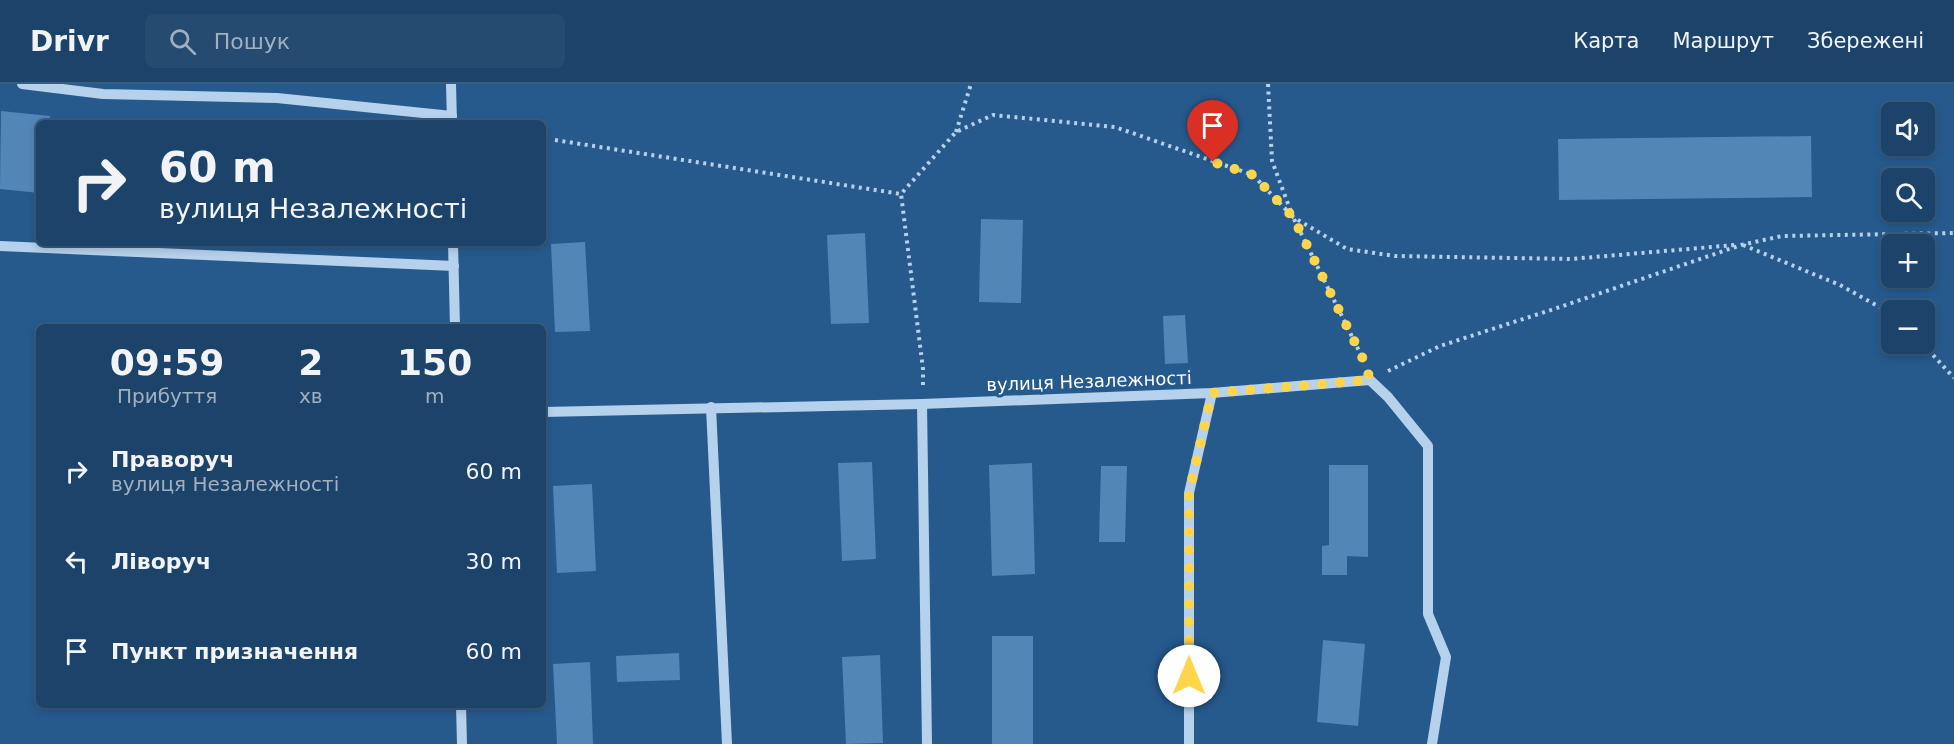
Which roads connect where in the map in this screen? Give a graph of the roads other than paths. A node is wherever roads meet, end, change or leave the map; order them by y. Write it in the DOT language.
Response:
graph roads {
  1 [pos="22,84"];
  2 [pos="451,84"];
  3 [pos="452,120"];
  4 [pos="0,246"];
  5 [pos="453,246"];
  6 [pos="454,266"];
  7 [pos="454,324"];
  8 [pos="1212,393"];
  9 [pos="922,404"];
  10 [pos="711,407"];
  11 [pos="546,412"];
  12 [pos="461,708"];
  13 [pos="462,744"];
  14 [pos="727,744"];
  15 [pos="927,744"];
  16 [pos="1189,744"];
  17 [pos="1432,744"];
  1 -- 3 [label="street"];
  2 -- 3 [label="street"];
  4 -- 6 [label="street"];
  5 -- 6 [label="street"];
  6 -- 7 [label="street"];
  8 -- 9 [label="street, вулиця Незалежності"];
  8 -- 16 [label="street"];
  8 -- 17 [label="street, вулиця Незалежності"];
  9 -- 10 [label="street, вулиця Незалежності"];
  9 -- 15 [label="street"];
  10 -- 11 [label="street, вулиця Незалежності"];
  10 -- 14 [label="street"];
  12 -- 13 [label="street"];
}
